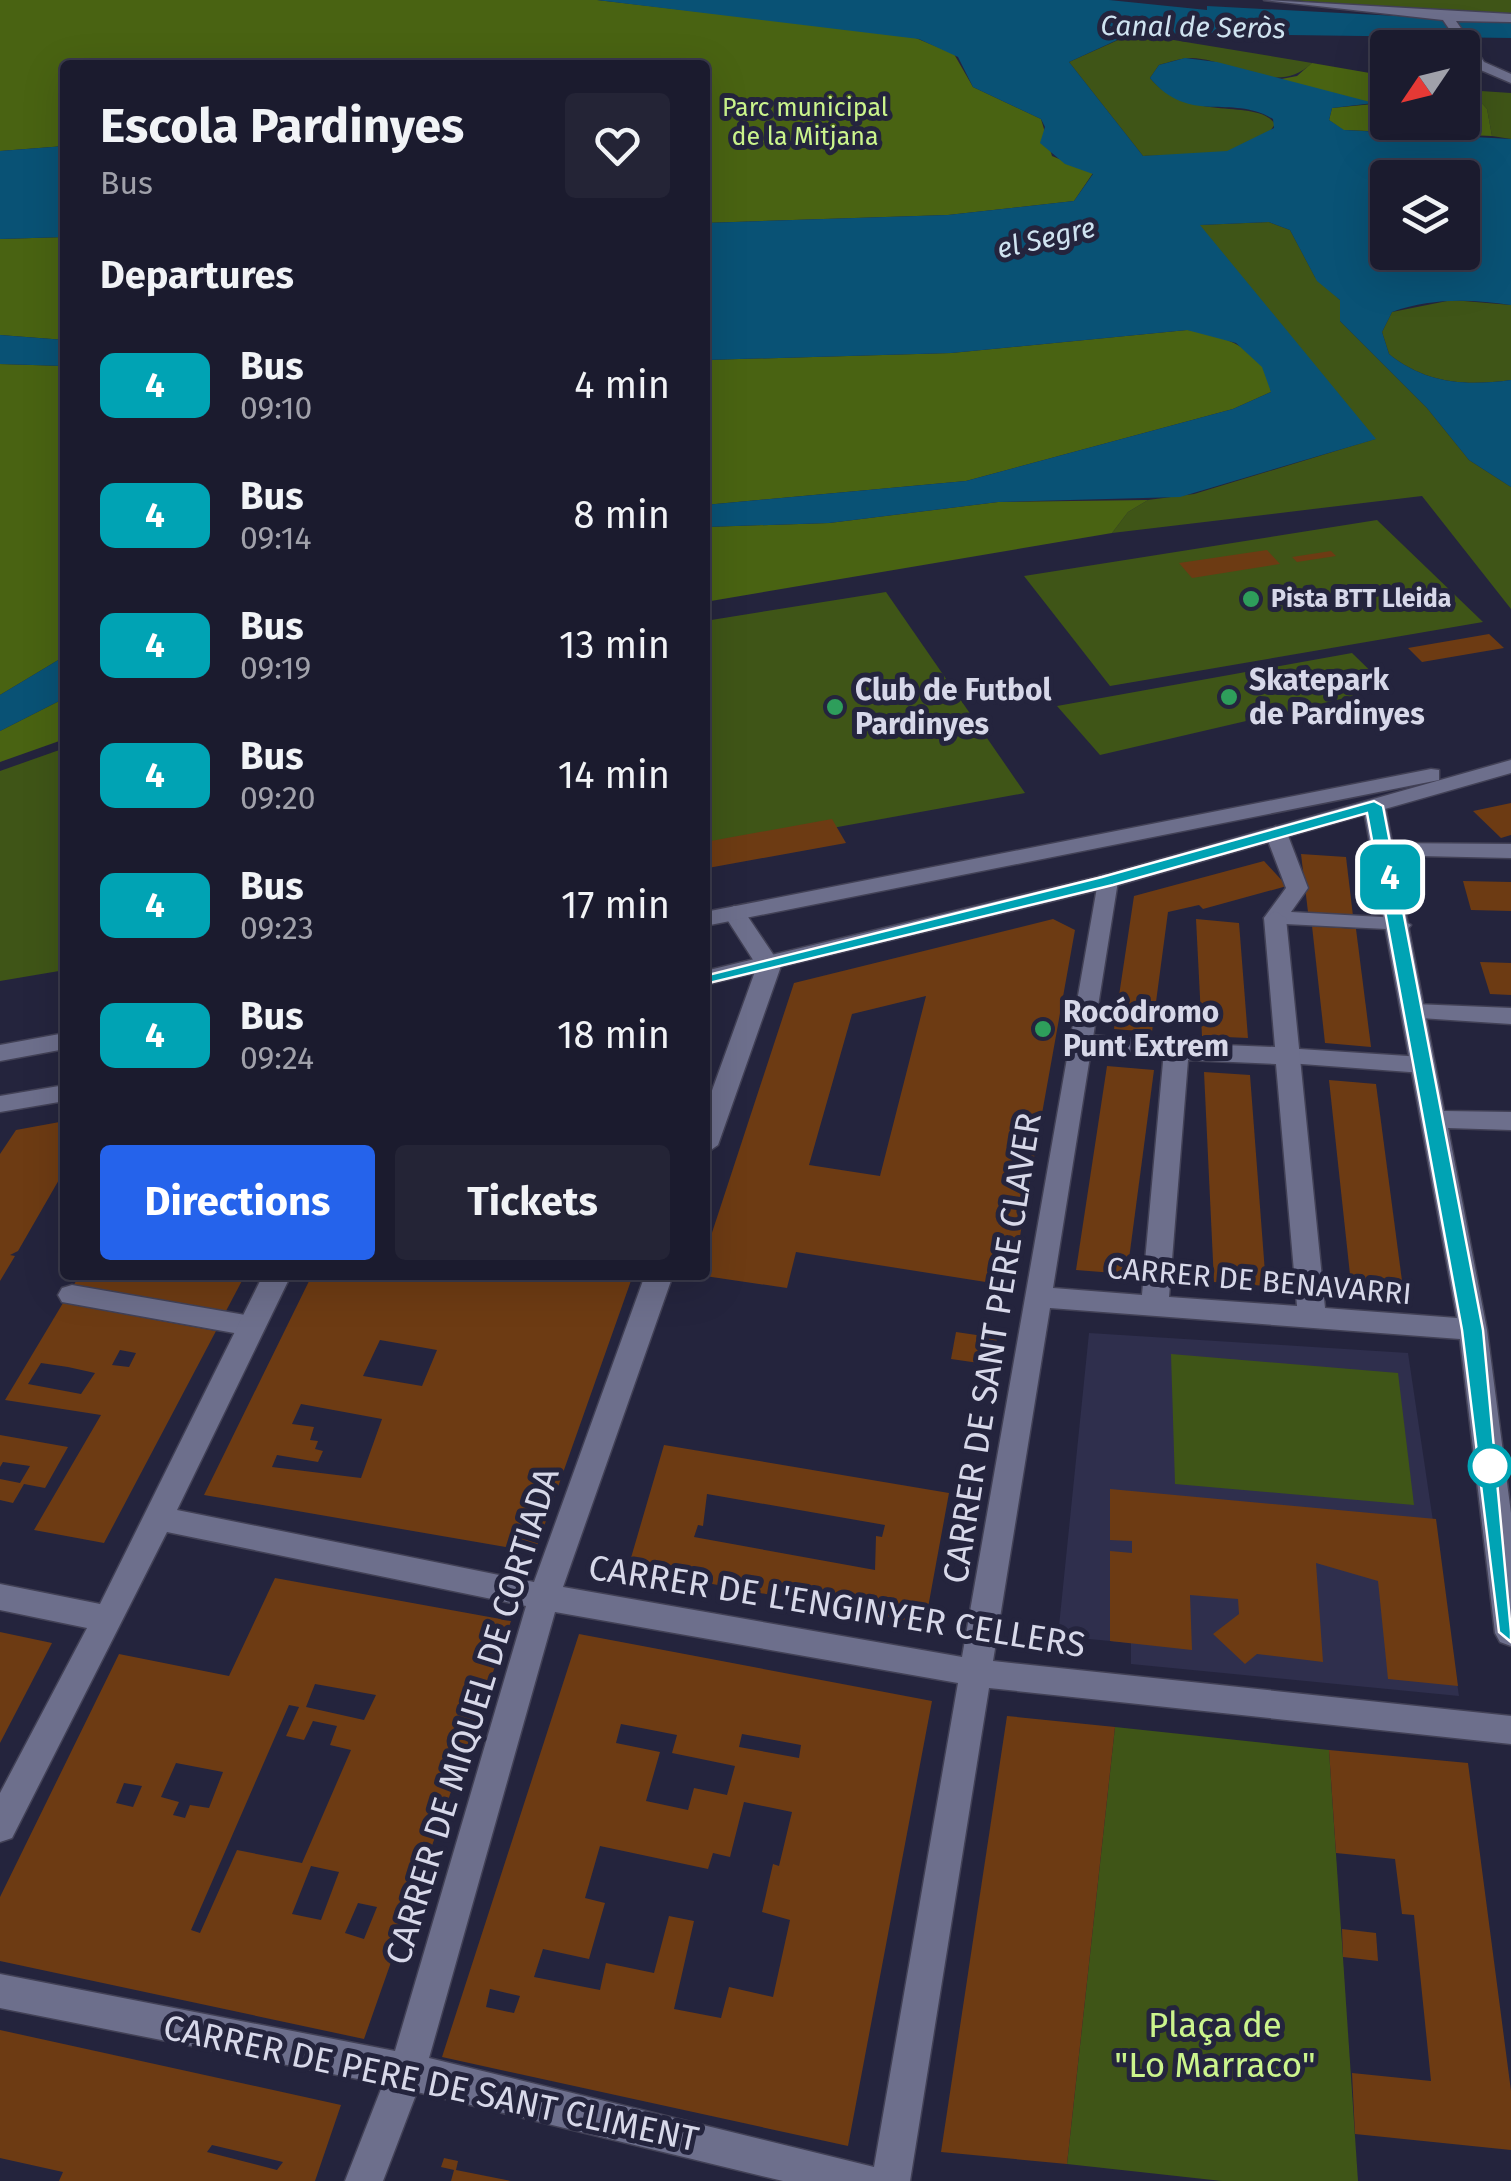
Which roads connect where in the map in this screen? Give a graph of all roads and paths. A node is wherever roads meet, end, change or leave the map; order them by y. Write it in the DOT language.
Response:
graph roads {
  1 [pos="1270,0"];
  2 [pos="1511,18"];
  3 [pos="1449,19"];
  4 [pos="1511,79"];
  5 [pos="1511,764"];
  6 [pos="1370,796"];
  7 [pos="1130,832"];
  8 [pos="1276,833"];
  9 [pos="1050,849"];
  10 [pos="1384,850"];
  11 [pos="1511,850"];
  12 [pos="1107,881"];
  13 [pos="1074,889"];
  14 [pos="734,913"];
  15 [pos="710,918"];
  16 [pos="1275,918"];
  17 [pos="1399,925"];
  18 [pos="769,966"];
  19 [pos="710,977"];
  20 [pos="1414,1012"];
  21 [pos="1511,1016"];
  22 [pos="60,1042"];
  23 [pos="1080,1042"];
  24 [pos="1176,1051"];
  25 [pos="0,1053"];
  26 [pos="1284,1056"];
  27 [pos="1423,1065"];
  28 [pos="60,1094"];
  29 [pos="2,1106"];
  30 [pos="1434,1118"];
  31 [pos="1511,1121"];
  32 [pos="710,1131"];
  33 [pos="274,1280"];
  34 [pos="656,1280"];
  35 [pos="72,1296"];
  36 [pos="1040,1297"];
  37 [pos="1156,1304"];
  38 [pos="1312,1318"];
  39 [pos="251,1326"];
  40 [pos="1472,1330"];
  41 [pos="158,1518"];
  42 [pos="544,1596"];
  43 [pos="0,1597"];
  44 [pos="108,1619"];
  45 [pos="1511,1633"];
  46 [pos="977,1673"];
  47 [pos="1511,1730"];
  48 [pos="0,1828"];
  49 [pos="0,1991"];
  50 [pos="407,2071"];
  51 [pos="364,2181"];
  52 [pos="861,2181"];
  53 [pos="891,2181"];
  1 -- 3 [label="street"];
  2 -- 3 [label="street"];
  3 -- 4 [label="street"];
  5 -- 6 [label="street"];
  6 -- 7 [label="street"];
  6 -- 8 [label="street"];
  6 -- 10 [label="street"];
  7 -- 9 [label="street"];
  7 -- 12 [label="street, CARRER DE SANT PERE CLAVER"];
  8 -- 12 [label="street"];
  8 -- 16 [label="street"];
  9 -- 13 [label="street"];
  9 -- 14 [label="street"];
  10 -- 11 [label="street"];
  10 -- 17 [label="street"];
  12 -- 13 [label="street"];
  12 -- 23 [label="street, CARRER DE SANT PERE CLAVER"];
  13 -- 18 [label="street"];
  14 -- 15 [label="street"];
  14 -- 18 [label="street"];
  16 -- 17 [label="street"];
  16 -- 26 [label="street"];
  17 -- 20 [label="street"];
  18 -- 19 [label="street"];
  18 -- 32 [label="street"];
  20 -- 21 [label="street"];
  20 -- 27 [label="street"];
  22 -- 25 [label="street"];
  23 -- 24 [label="street"];
  23 -- 36 [label="street, CARRER DE SANT PERE CLAVER"];
  24 -- 26 [label="street"];
  24 -- 37 [label="street"];
  26 -- 27 [label="street"];
  26 -- 38 [label="street"];
  27 -- 30 [label="street"];
  28 -- 29 [label="street"];
  30 -- 31 [label="street"];
  30 -- 40 [label="street"];
  33 -- 39 [label="street"];
  34 -- 42 [label="street, CARRER DE MIQUEL DE CORTIADA"];
  35 -- 39 [label="street"];
  36 -- 37 [label="street, CARRER DE BENAVARRI"];
  36 -- 46 [label="street, CARRER DE SANT PERE CLAVER"];
  37 -- 38 [label="street, CARRER DE BENAVARRI"];
  38 -- 40 [label="street, CARRER DE BENAVARRI"];
  39 -- 41 [label="street"];
  40 -- 45 [label="street"];
  41 -- 42 [label="street, CARRER DE L'ENGINYER CELLERS"];
  41 -- 44 [label="street"];
  42 -- 46 [label="street, CARRER DE L'ENGINYER CELLERS"];
  42 -- 50 [label="street, CARRER DE MIQUEL DE CORTIADA"];
  43 -- 44 [label="street"];
  44 -- 48 [label="street"];
  46 -- 47 [label="street, CARRER DE L'ENGINYER CELLERS"];
  46 -- 53 [label="street, CARRER DE SANT PERE CLAVER"];
  49 -- 50 [label="street, CARRER DE PERE DE SANT CLIMENT"];
  50 -- 51 [label="street, CARRER DE MIQUEL DE CORTIADA"];
  50 -- 52 [label="street, CARRER DE PERE DE SANT CLIMENT"];
}
